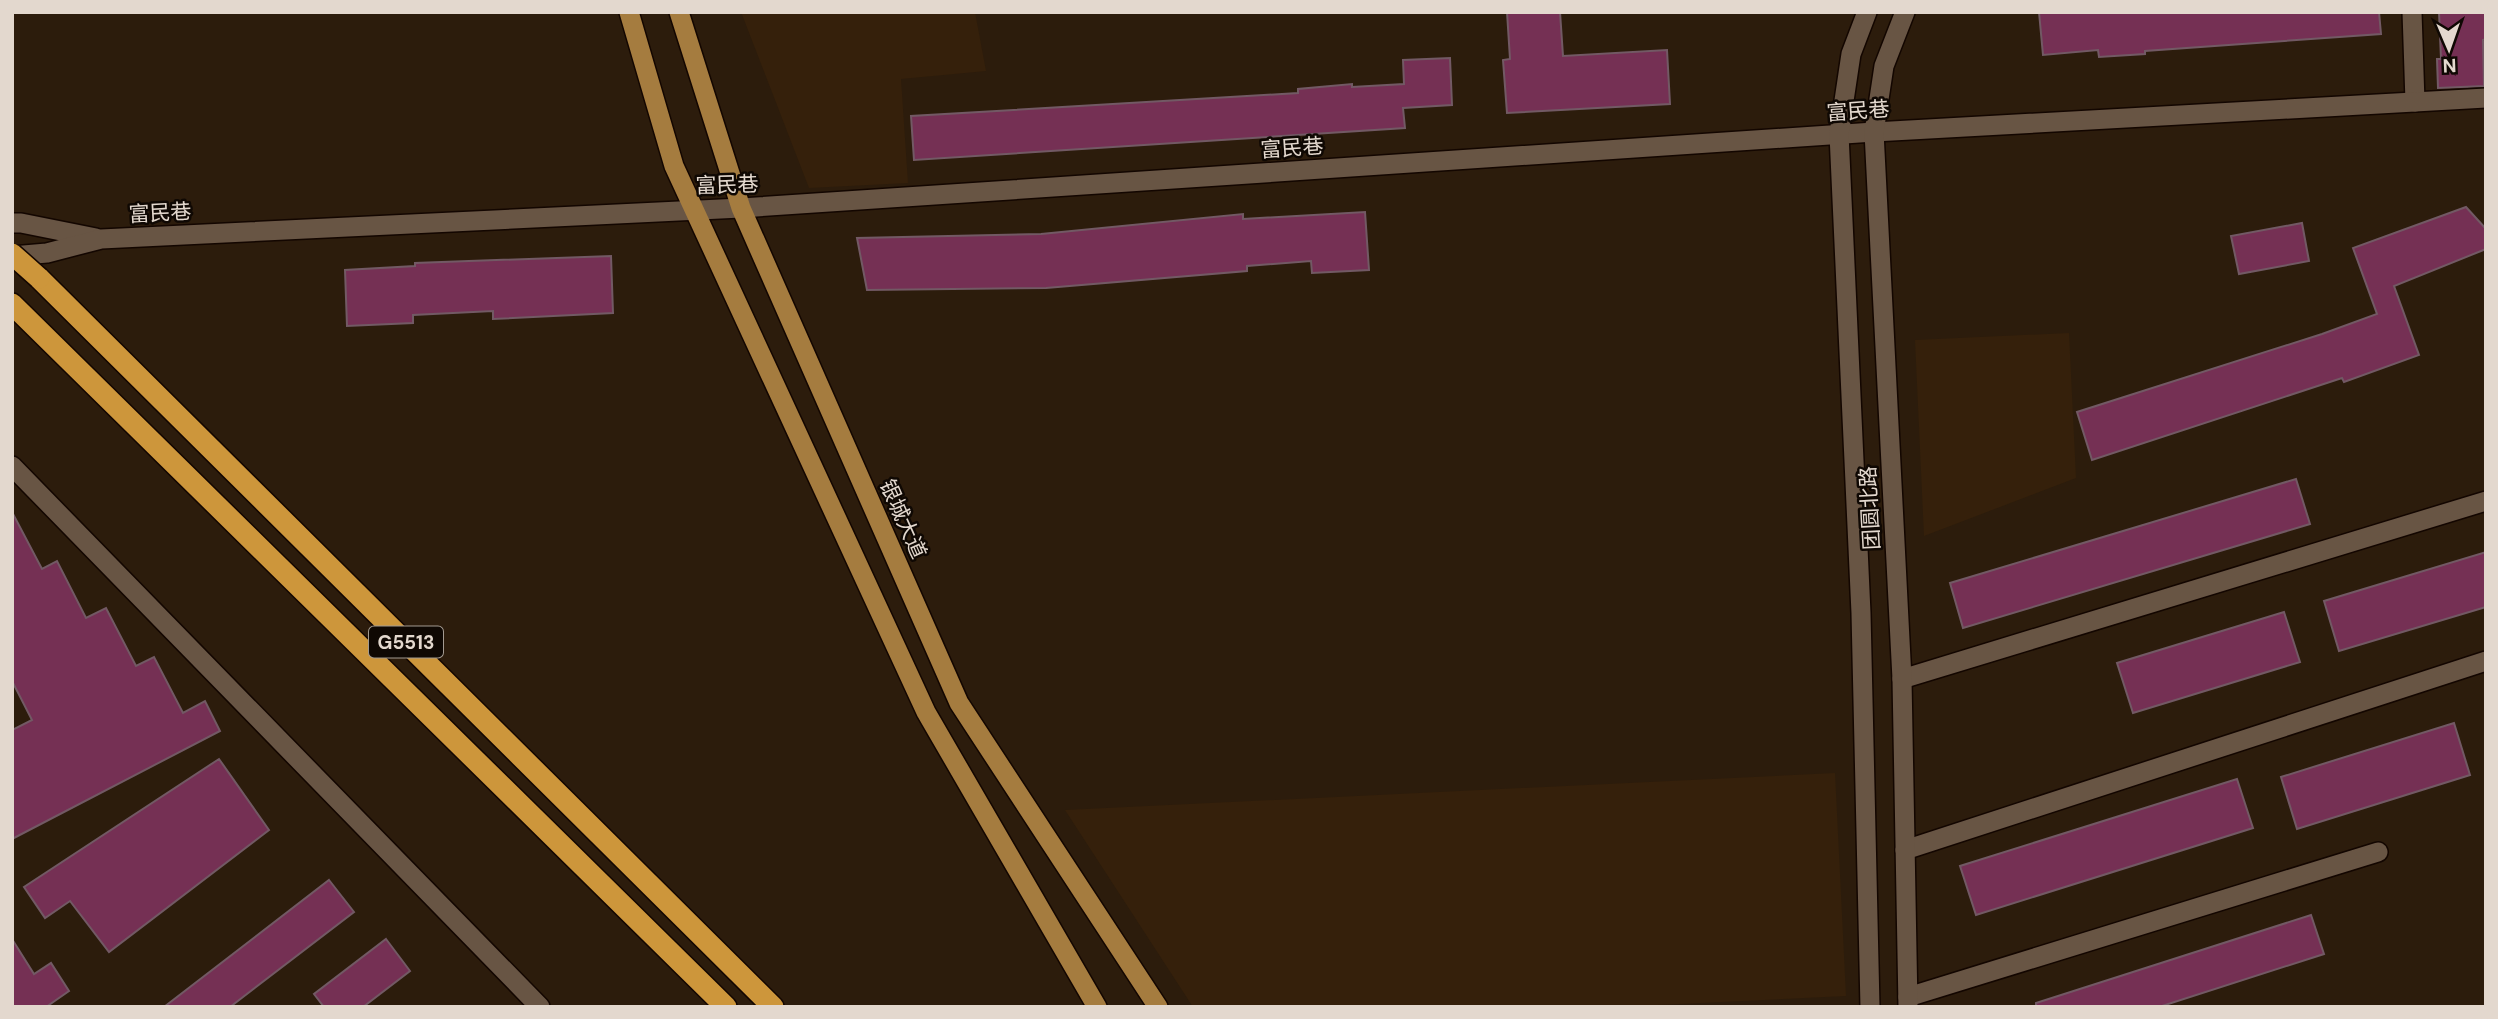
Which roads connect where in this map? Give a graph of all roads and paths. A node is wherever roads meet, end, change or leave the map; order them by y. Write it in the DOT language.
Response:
graph roads {
  1 [pos="629,12"];
  2 [pos="679,12"];
  3 [pos="1867,12"];
  4 [pos="1905,12"];
  5 [pos="2412,12"];
  6 [pos="2486,98"];
  7 [pos="2415,102"];
  8 [pos="1874,132"];
  9 [pos="1839,134"];
  10 [pos="693,208"];
  11 [pos="741,208"];
  12 [pos="12,223"];
  13 [pos="101,239"];
  14 [pos="12,255"];
  15 [pos="12,304"];
  16 [pos="12,466"];
  17 [pos="2486,501"];
  18 [pos="2486,661"];
  19 [pos="1902,679"];
  20 [pos="1905,850"];
  21 [pos="2378,852"];
  22 [pos="1908,1002"];
  23 [pos="540,1007"];
  24 [pos="726,1007"];
  25 [pos="773,1007"];
  26 [pos="1097,1007"];
  27 [pos="1158,1007"];
  28 [pos="1870,1007"];
  1 -- 10 [label="main road"];
  2 -- 11 [label="main road, 银城大道"];
  3 -- 9 [label="street, 团圆北路"];
  4 -- 8 [label="street, 团圆北路"];
  5 -- 7 [label="street"];
  6 -- 7 [label="street, 富民巷"];
  7 -- 8 [label="street, 富民巷"];
  8 -- 9 [label="street, 富民巷"];
  8 -- 19 [label="street, 团圆北路"];
  9 -- 11 [label="street, 富民巷"];
  9 -- 28 [label="street, 团圆北路"];
  10 -- 11 [label="street, 富民巷"];
  10 -- 13 [label="street, 富民巷"];
  10 -- 26 [label="main road"];
  11 -- 27 [label="main road, 银城大道"];
  12 -- 13 [label="street"];
  13 -- 14 [label="street"];
  14 -- 25 [label="highway, G5513, bridge"];
  15 -- 24 [label="highway, G5513"];
  16 -- 23 [label="street"];
  17 -- 19 [label="street"];
  18 -- 20 [label="street"];
  19 -- 20 [label="street, 团圆北路"];
  20 -- 22 [label="street, 团圆北路"];
  21 -- 22 [label="street"];
}
